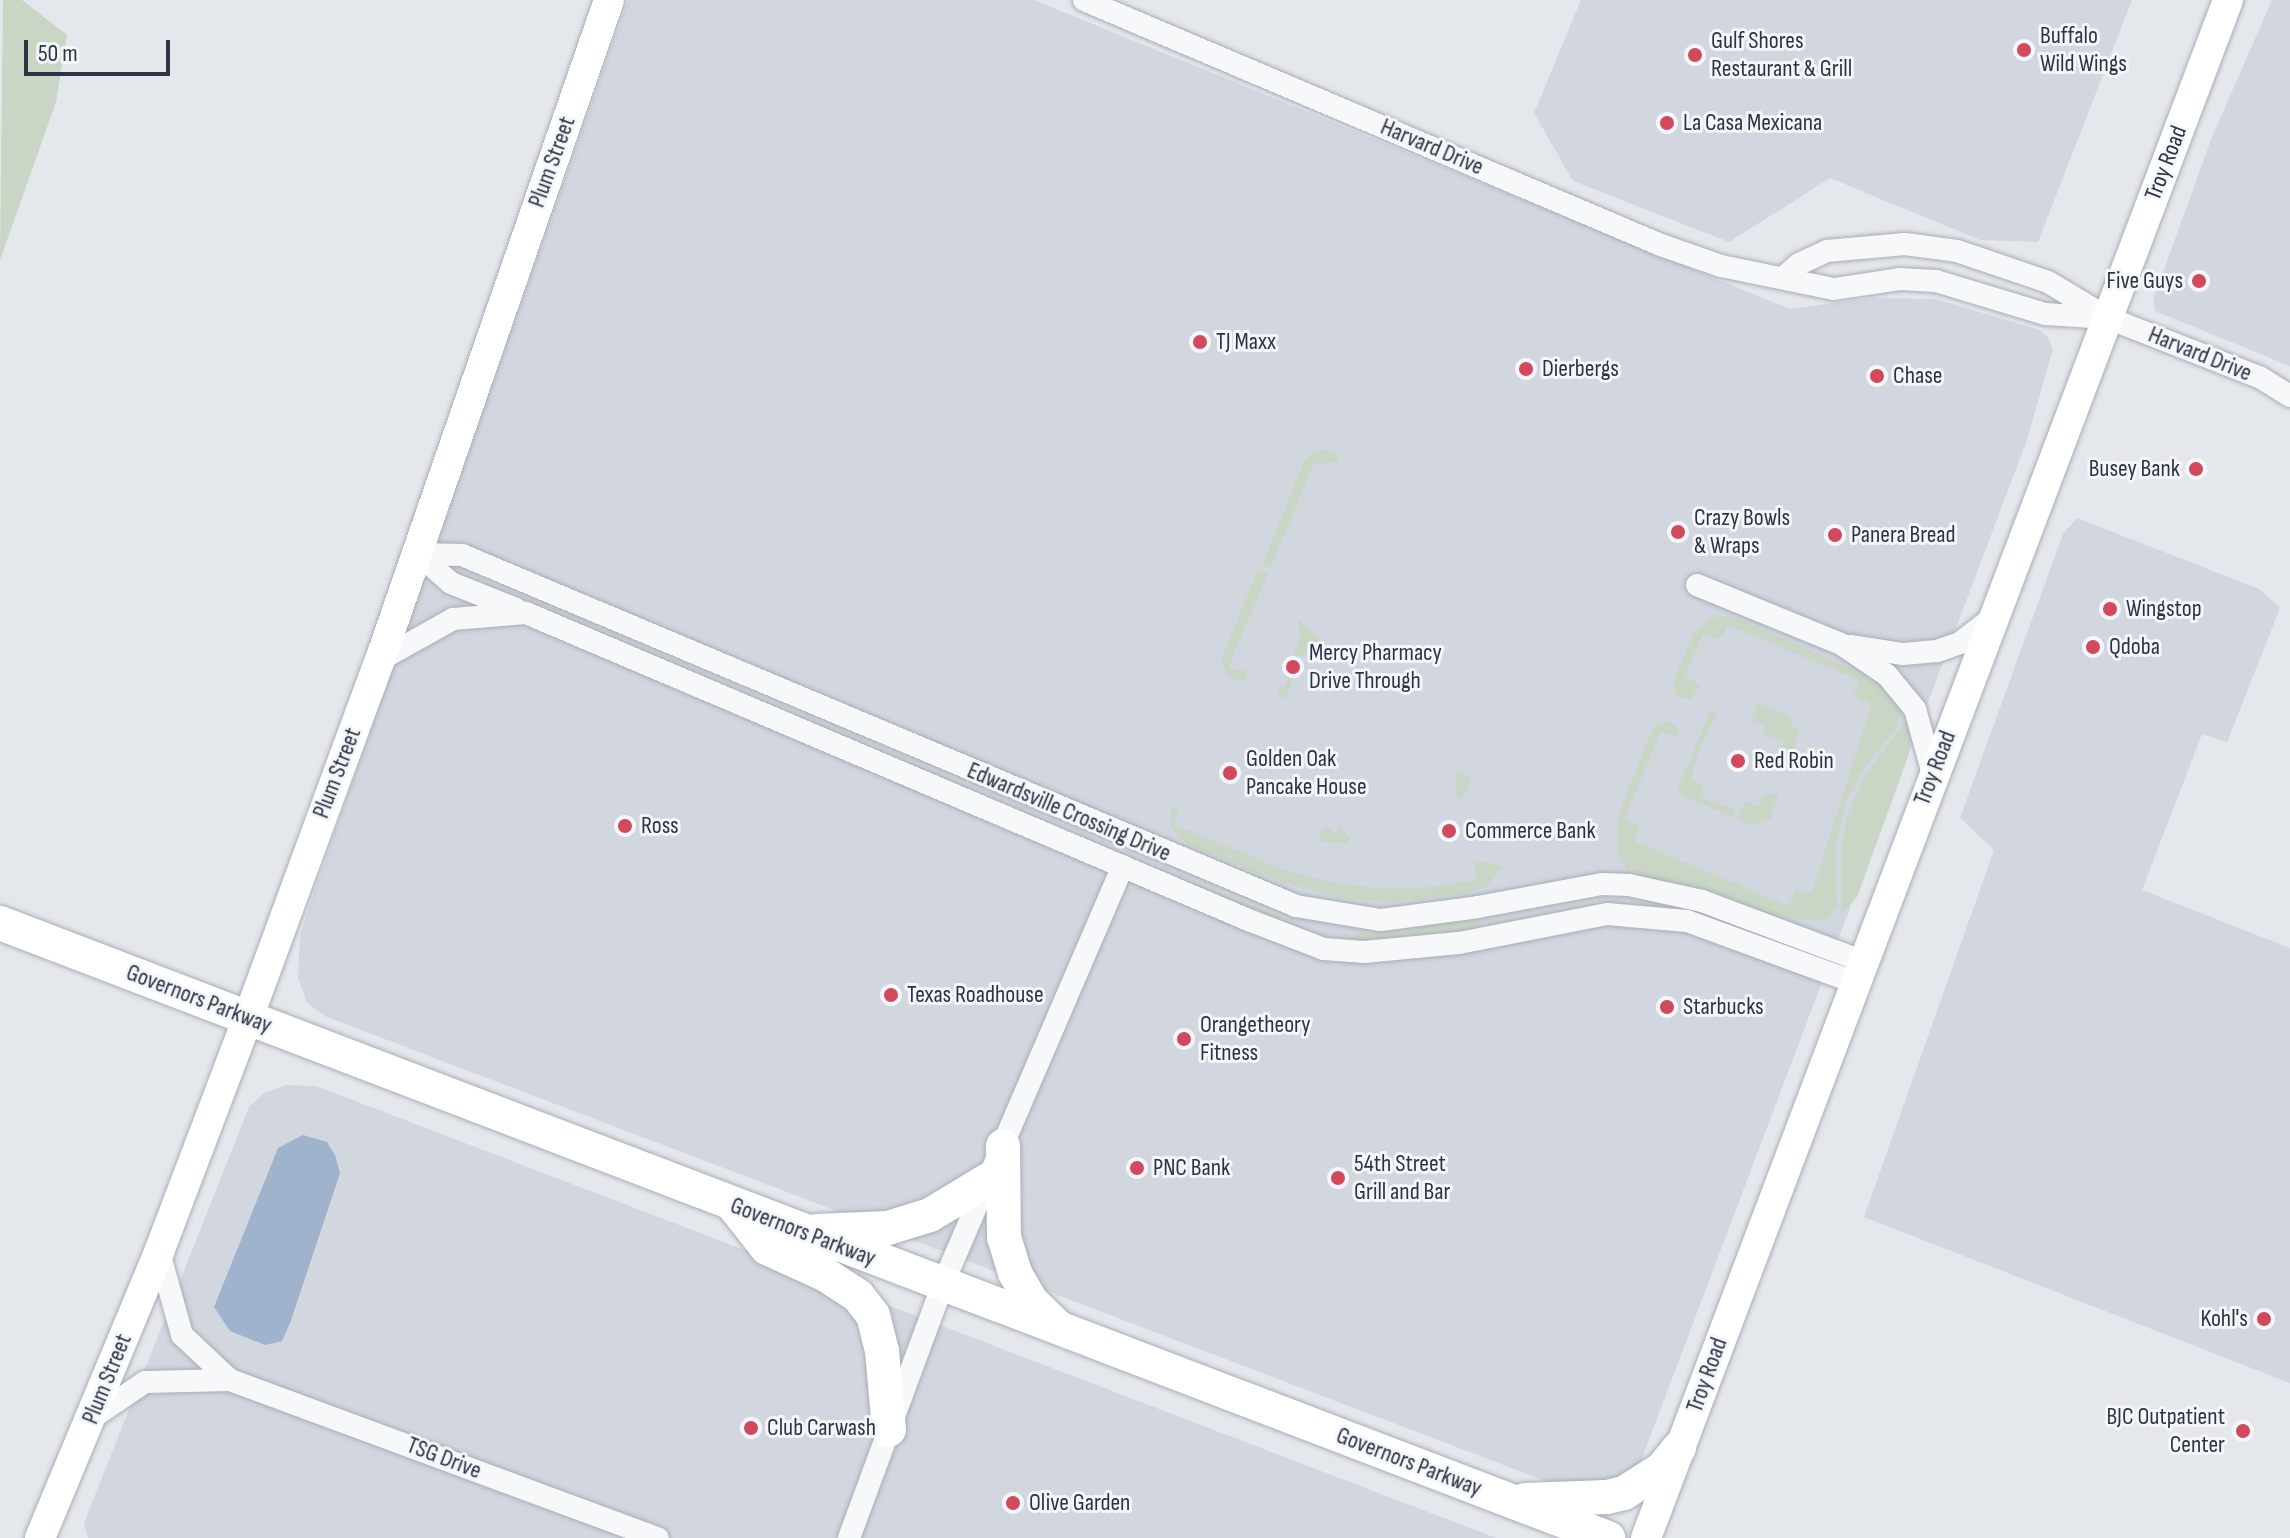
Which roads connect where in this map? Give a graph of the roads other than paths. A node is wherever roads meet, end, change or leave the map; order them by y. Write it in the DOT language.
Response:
graph roads {
  1 [pos="609,0"];
  2 [pos="1084,0"];
  3 [pos="2228,0"];
  4 [pos="1784,277"];
  5 [pos="2108,318"];
  6 [pos="2290,396"];
  7 [pos="418,554"];
  8 [pos="1697,585"];
  9 [pos="526,613"];
  10 [pos="1992,618"];
  11 [pos="1841,644"];
  12 [pos="380,660"];
  13 [pos="1933,774"];
  14 [pos="1123,866"];
  15 [pos="0,923"];
  16 [pos="1858,971"];
  17 [pos="248,1018"];
  18 [pos="1003,1146"];
  19 [pos="988,1180"];
  20 [pos="732,1205"];
  21 [pos="801,1231"];
  22 [pos="159,1252"];
  23 [pos="942,1286"];
  24 [pos="1062,1331"];
  25 [pos="230,1380"];
  26 [pos="92,1418"];
  27 [pos="889,1430"];
  28 [pos="1679,1448"];
  29 [pos="1509,1500"];
  30 [pos="40,1538"];
  31 [pos="658,1538"];
  32 [pos="849,1538"];
  33 [pos="1608,1538"];
  34 [pos="1646,1538"];
  1 -- 7 [label="main road, Plum Street"];
  2 -- 4 [label="street, Harvard Drive"];
  3 -- 5 [label="main road, Troy Road"];
  4 -- 5 [label="street, Harvard Drive"];
  4 -- 5 [label="street, Harvard Drive"];
  5 -- 6 [label="street, Harvard Drive"];
  5 -- 10 [label="main road, Troy Road"];
  7 -- 9 [label="street, Edwardsville Crossing Drive"];
  7 -- 12 [label="main road, Plum Street"];
  7 -- 16 [label="street, Edwardsville Crossing Drive"];
  8 -- 11 [label="street"];
  9 -- 12 [label="street, Edwardsville Crossing Drive"];
  9 -- 14 [label="street, Edwardsville Crossing Drive"];
  10 -- 11 [label="street"];
  10 -- 13 [label="main road, Troy Road"];
  11 -- 13 [label="street"];
  12 -- 17 [label="main road, Plum Street"];
  13 -- 16 [label="main road, Troy Road"];
  14 -- 16 [label="street, Edwardsville Crossing Drive"];
  14 -- 18 [label="street, Edwardsville Crossing Drive"];
  15 -- 17 [label="main road, Governors Parkway"];
  16 -- 28 [label="main road, Troy Road"];
  17 -- 20 [label="main road, Governors Parkway"];
  17 -- 22 [label="main road, Plum Street"];
  18 -- 19 [label="street, Edwardsville Crossing Drive"];
  18 -- 24 [label="main road"];
  19 -- 21 [label="main road"];
  19 -- 23 [label="street, Edwardsville Crossing Drive"];
  20 -- 21 [label="main road, Governors Parkway"];
  20 -- 27 [label="main road"];
  21 -- 23 [label="main road, Governors Parkway"];
  22 -- 25 [label="street, TSG Drive"];
  22 -- 26 [label="main road, Plum Street"];
  23 -- 24 [label="main road, Governors Parkway"];
  23 -- 27 [label="street, Edwardsville Crossing Drive"];
  24 -- 29 [label="main road, Governors Parkway"];
  25 -- 26 [label="street, TSG Drive"];
  25 -- 31 [label="street, TSG Drive"];
  26 -- 30 [label="main road, Plum Street"];
  27 -- 32 [label="street, Edwardsville Crossing Drive"];
  28 -- 29 [label="main road"];
  28 -- 34 [label="main road, Troy Road"];
  29 -- 33 [label="main road, Governors Parkway"];
}
